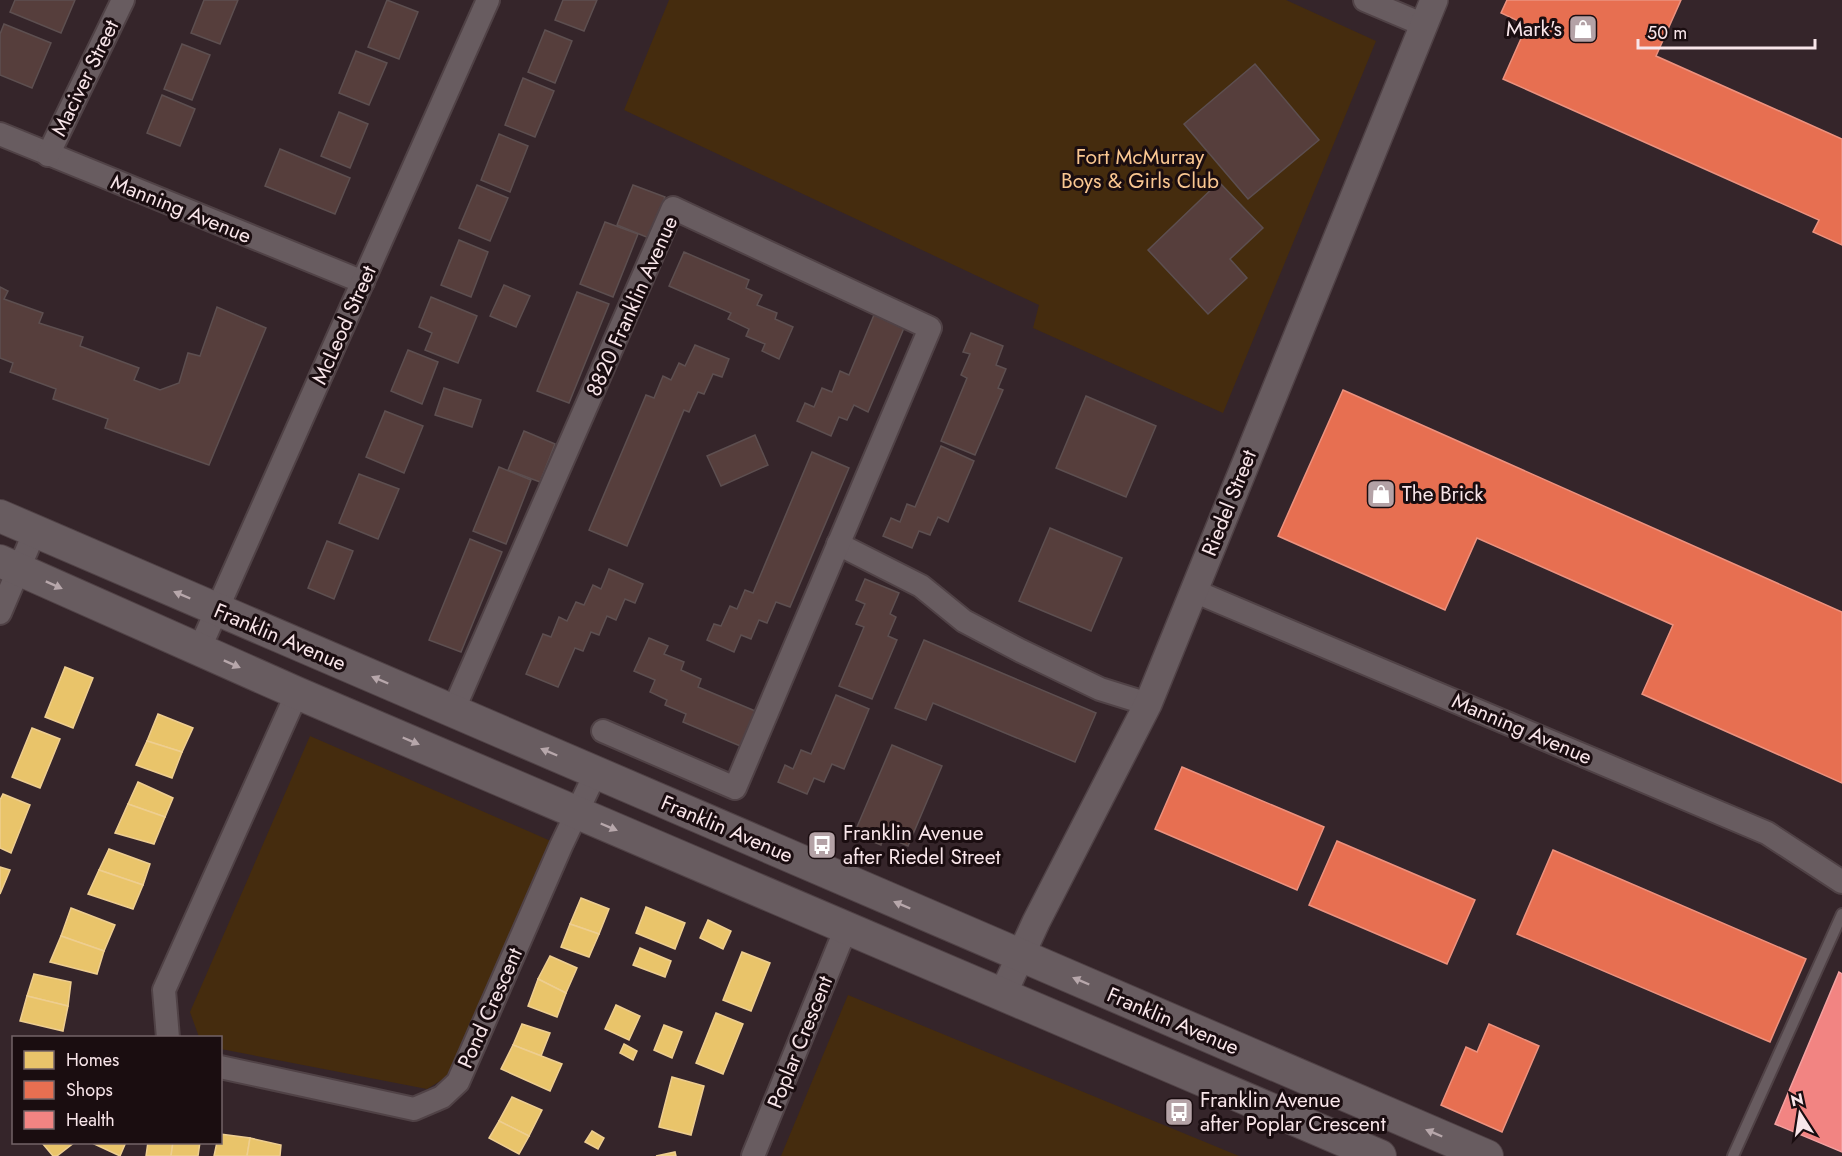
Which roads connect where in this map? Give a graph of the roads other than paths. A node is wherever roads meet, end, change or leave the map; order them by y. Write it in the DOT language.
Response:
graph roads {
  1 [pos="123,0"];
  2 [pos="488,0"];
  3 [pos="1365,0"];
  4 [pos="1434,0"];
  5 [pos="1424,25"];
  6 [pos="0,134"];
  7 [pos="48,155"];
  8 [pos="363,282"];
  9 [pos="0,516"];
  10 [pos="35,531"];
  11 [pos="838,544"];
  12 [pos="9,565"];
  13 [pos="1194,591"];
  14 [pos="215,609"];
  15 [pos="0,613"];
  16 [pos="199,650"];
  17 [pos="297,693"];
  18 [pos="1148,704"];
  19 [pos="453,711"];
  20 [pos="603,731"];
  21 [pos="596,772"];
  22 [pos="577,813"];
  23 [pos="1842,882"];
  24 [pos="1842,914"];
  25 [pos="846,928"];
  26 [pos="1021,957"];
  27 [pos="1002,996"];
  28 [pos="168,1036"];
  29 [pos="222,1067"];
  30 [pos="1377,1155"];
  31 [pos="753,1156"];
  32 [pos="1487,1156"];
  33 [pos="1733,1156"];
  1 -- 7 [label="street, Maciver Street"];
  2 -- 8 [label="street, McLeod Street"];
  3 -- 5 [label="street"];
  4 -- 5 [label="street, Riedel Street"];
  5 -- 13 [label="street, Riedel Street"];
  6 -- 7 [label="street, Manning Avenue"];
  7 -- 8 [label="street, Manning Avenue"];
  8 -- 14 [label="street, McLeod Street"];
  9 -- 10 [label="main road, Franklin Avenue"];
  10 -- 12 [label="street"];
  14 -- 10 [label="main road, Franklin Avenue, one-way"];
  11 -- 18 [label="street"];
  11 -- 19 [label="street, 8820 Franklin Avenue"];
  11 -- 20 [label="street, 8820 Franklin Avenue"];
  12 -- 15 [label="street"];
  12 -- 16 [label="main road, Franklin Avenue, one-way"];
  13 -- 18 [label="street, Riedel Street"];
  13 -- 23 [label="street, Manning Avenue"];
  14 -- 16 [label="street, McLeod Street"];
  19 -- 14 [label="main road, Franklin Avenue, one-way"];
  16 -- 17 [label="main road, Franklin Avenue, one-way"];
  17 -- 22 [label="main road, Franklin Avenue, one-way"];
  17 -- 28 [label="street"];
  18 -- 26 [label="street, Riedel Street"];
  21 -- 19 [label="main road, Franklin Avenue, one-way"];
  21 -- 22 [label="street, Pond Crescent"];
  26 -- 21 [label="main road, Franklin Avenue, one-way"];
  22 -- 25 [label="main road, Franklin Avenue, one-way"];
  22 -- 29 [label="street, Pond Crescent"];
  24 -- 33 [label="lane"];
  25 -- 27 [label="main road, Franklin Avenue"];
  25 -- 31 [label="street, Poplar Crescent"];
  26 -- 27 [label="street, Riedel Street"];
  32 -- 26 [label="main road, Franklin Avenue, one-way"];
  27 -- 30 [label="main road, Franklin Avenue"];
}
